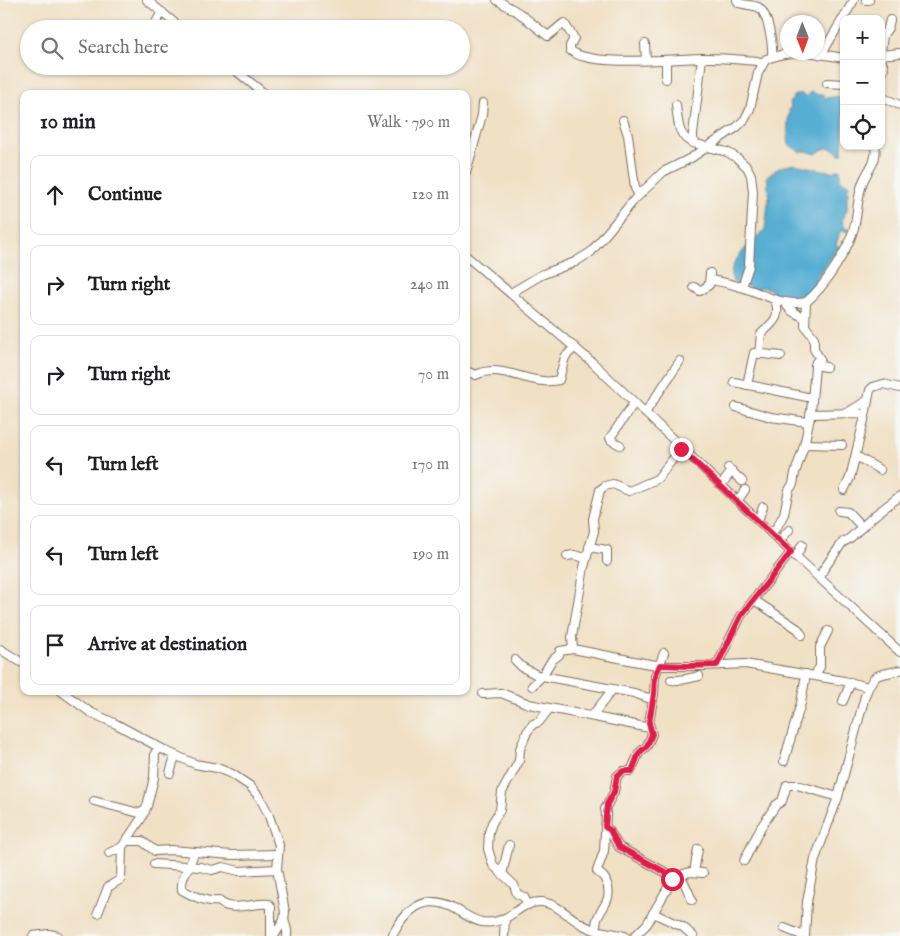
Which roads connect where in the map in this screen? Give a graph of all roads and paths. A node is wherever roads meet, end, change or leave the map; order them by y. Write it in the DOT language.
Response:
graph roads {
  1 [pos="147,0"];
  2 [pos="497,0"];
  3 [pos="737,0"];
  4 [pos="765,0"];
  5 [pos="854,0"];
  6 [pos="759,8"];
  7 [pos="162,12"];
  8 [pos="157,20"];
  9 [pos="171,20"];
  10 [pos="890,20"];
  11 [pos="885,32"];
  12 [pos="646,44"];
  13 [pos="825,50"];
  14 [pos="885,53"];
  15 [pos="900,53"];
  16 [pos="780,55"];
  17 [pos="825,55"];
  18 [pos="772,56"];
  19 [pos="840,57"];
  20 [pos="702,58"];
  21 [pos="646,60"];
  22 [pos="666,60"];
  23 [pos="763,63"];
  24 [pos="241,75"];
  25 [pos="666,79"];
  26 [pos="828,83"];
  27 [pos="840,84"];
  28 [pos="260,90"];
  29 [pos="885,99"];
  30 [pos="483,103"];
  31 [pos="676,105"];
  32 [pos="900,105"];
  33 [pos="623,120"];
  34 [pos="694,143"];
  35 [pos="707,147"];
  36 [pos="875,150"];
  37 [pos="470,158"];
  38 [pos="639,195"];
  39 [pos="470,259"];
  40 [pos="694,287"];
  41 [pos="742,287"];
  42 [pos="511,294"];
  43 [pos="775,300"];
  44 [pos="806,302"];
  45 [pos="786,303"];
  46 [pos="805,318"];
  47 [pos="574,346"];
  48 [pos="759,354"];
  49 [pos="781,356"];
  50 [pos="680,361"];
  51 [pos="815,365"];
  52 [pos="826,367"];
  53 [pos="470,373"];
  54 [pos="734,382"];
  55 [pos="747,385"];
  56 [pos="900,388"];
  57 [pos="812,398"];
  58 [pos="868,400"];
  59 [pos="634,403"];
  60 [pos="736,407"];
  61 [pos="645,413"];
  62 [pos="846,414"];
  63 [pos="865,416"];
  64 [pos="809,418"];
  65 [pos="805,444"];
  66 [pos="620,445"];
  67 [pos="842,445"];
  68 [pos="681,449"];
  69 [pos="856,456"];
  70 [pos="880,470"];
  71 [pos="742,481"];
  72 [pos="721,486"];
  73 [pos="745,490"];
  74 [pos="844,490"];
  75 [pos="900,496"];
  76 [pos="738,500"];
  77 [pos="763,507"];
  78 [pos="838,511"];
  79 [pos="758,520"];
  80 [pos="862,527"];
  81 [pos="789,530"];
  82 [pos="771,533"];
  83 [pos="779,541"];
  84 [pos="802,546"];
  85 [pos="588,547"];
  86 [pos="793,554"];
  87 [pos="567,556"];
  88 [pos="586,558"];
  89 [pos="607,561"];
  90 [pos="820,579"];
  91 [pos="754,600"];
  92 [pos="828,631"];
  93 [pos="802,635"];
  94 [pos="0,649"];
  95 [pos="573,649"];
  96 [pos="900,652"];
  97 [pos="664,653"];
  98 [pos="515,660"];
  99 [pos="20,662"];
  100 [pos="660,665"];
  101 [pos="717,665"];
  102 [pos="674,666"];
  103 [pos="900,670"];
  104 [pos="806,674"];
  105 [pos="542,676"];
  106 [pos="699,676"];
  107 [pos="818,676"];
  108 [pos="851,682"];
  109 [pos="532,686"];
  110 [pos="868,687"];
  111 [pos="612,690"];
  112 [pos="484,694"];
  113 [pos="67,695"];
  114 [pos="653,697"];
  115 [pos="843,701"];
  116 [pos="549,709"];
  117 [pos="592,716"];
  118 [pos="650,728"];
  119 [pos="160,748"];
  120 [pos="175,756"];
  121 [pos="784,761"];
  122 [pos="229,764"];
  123 [pos="170,773"];
  124 [pos="232,774"];
  125 [pos="838,797"];
  126 [pos="270,800"];
  127 [pos="94,802"];
  128 [pos="265,807"];
  129 [pos="145,811"];
  130 [pos="605,827"];
  131 [pos="125,844"];
  132 [pos="509,845"];
  133 [pos="698,849"];
  134 [pos="194,852"];
  135 [pos="109,854"];
  136 [pos="278,854"];
  137 [pos="744,862"];
  138 [pos="154,864"];
  139 [pos="190,866"];
  140 [pos="277,869"];
  141 [pos="694,872"];
  142 [pos="703,873"];
  143 [pos="502,874"];
  144 [pos="676,876"];
  145 [pos="692,900"];
  146 [pos="528,905"];
  147 [pos="98,913"];
  148 [pos="653,913"];
  149 [pos="505,918"];
  150 [pos="284,920"];
  151 [pos="784,928"];
  152 [pos="597,931"];
  153 [pos="289,935"];
  154 [pos="33,936"];
  155 [pos="58,936"];
  156 [pos="273,936"];
  157 [pos="392,936"];
  158 [pos="504,936"];
  159 [pos="625,936"];
  160 [pos="635,936"];
  161 [pos="693,936"];
  162 [pos="804,936"];
  1 -- 7 [label="street"];
  2 -- 21 [label="street"];
  3 -- 6 [label="street"];
  4 -- 6 [label="street"];
  5 -- 13 [label="street"];
  6 -- 18 [label="street"];
  7 -- 8 [label="street"];
  7 -- 9 [label="street"];
  10 -- 11 [label="street"];
  12 -- 21 [label="street"];
  14 -- 15 [label="street"];
  16 -- 18 [label="street"];
  17 -- 19 [label="street"];
  18 -- 23 [label="street"];
  20 -- 22 [label="street"];
  20 -- 23 [label="street"];
  20 -- 34 [label="street"];
  21 -- 22 [label="street"];
  22 -- 25 [label="street"];
  23 -- 35 [label="street"];
  24 -- 28 [label="street"];
  26 -- 27 [label="street"];
  29 -- 32 [label="street"];
  30 -- 37 [label="street"];
  31 -- 34 [label="street"];
  33 -- 38 [label="street"];
  34 -- 35 [label="street"];
  35 -- 38 [label="street"];
  35 -- 41 [label="street"];
  36 -- 44 [label="street"];
  38 -- 42 [label="street"];
  39 -- 42 [label="street"];
  40 -- 41 [label="street"];
  41 -- 43 [label="street"];
  42 -- 47 [label="street"];
  43 -- 45 [label="street"];
  43 -- 48 [label="street"];
  44 -- 45 [label="street"];
  44 -- 46 [label="street"];
  45 -- 46 [label="street"];
  46 -- 51 [label="street"];
  47 -- 53 [label="street"];
  47 -- 59 [label="street"];
  48 -- 49 [label="street"];
  48 -- 55 [label="street"];
  50 -- 61 [label="street"];
  51 -- 52 [label="street"];
  51 -- 57 [label="street"];
  54 -- 55 [label="street"];
  55 -- 57 [label="street"];
  56 -- 58 [label="street"];
  57 -- 64 [label="street"];
  58 -- 62 [label="street"];
  58 -- 63 [label="street"];
  59 -- 61 [label="street"];
  59 -- 66 [label="street"];
  60 -- 64 [label="street"];
  61 -- 68 [label="street"];
  62 -- 63 [label="street"];
  62 -- 64 [label="street"];
  63 -- 69 [label="street"];
  64 -- 65 [label="street"];
  65 -- 67 [label="street"];
  65 -- 82 [label="street"];
  68 -- 72 [label="street"];
  68 -- 85 [label="street"];
  69 -- 70 [label="street"];
  69 -- 74 [label="street"];
  71 -- 72 [label="street"];
  72 -- 76 [label="street"];
  73 -- 76 [label="street"];
  75 -- 80 [label="street"];
  76 -- 79 [label="street"];
  77 -- 79 [label="street"];
  78 -- 80 [label="street"];
  79 -- 82 [label="street"];
  80 -- 90 [label="street"];
  81 -- 83 [label="street"];
  82 -- 83 [label="street"];
  83 -- 86 [label="street"];
  84 -- 86 [label="street"];
  85 -- 88 [label="street"];
  85 -- 89 [label="street"];
  86 -- 90 [label="street"];
  86 -- 91 [label="street"];
  87 -- 88 [label="street"];
  88 -- 95 [label="street"];
  90 -- 96 [label="street"];
  91 -- 93 [label="street"];
  91 -- 101 [label="street"];
  92 -- 107 [label="street"];
  94 -- 99 [label="street"];
  95 -- 100 [label="street"];
  95 -- 105 [label="street"];
  97 -- 100 [label="street"];
  98 -- 105 [label="street"];
  100 -- 102 [label="street"];
  100 -- 114 [label="street"];
  101 -- 102 [label="street"];
  101 -- 104 [label="street"];
  102 -- 106 [label="street"];
  103 -- 110 [label="street"];
  104 -- 107 [label="street"];
  104 -- 121 [label="street"];
  105 -- 109 [label="street"];
  105 -- 111 [label="street"];
  107 -- 108 [label="street"];
  108 -- 110 [label="street"];
  108 -- 115 [label="street"];
  110 -- 125 [label="street"];
  111 -- 114 [label="street"];
  111 -- 117 [label="street"];
  112 -- 116 [label="street"];
  113 -- 119 [label="street"];
  114 -- 118 [label="street"];
  116 -- 117 [label="street"];
  116 -- 143 [label="street"];
  117 -- 118 [label="street"];
  118 -- 130 [label="street"];
  119 -- 120 [label="street"];
  119 -- 129 [label="street"];
  120 -- 123 [label="street"];
  120 -- 124 [label="street"];
  122 -- 124 [label="street"];
  124 -- 128 [label="street"];
  125 -- 137 [label="street"];
  125 -- 162 [label="street"];
  126 -- 128 [label="street"];
  127 -- 129 [label="street"];
  128 -- 136 [label="street"];
  129 -- 131 [label="street"];
  130 -- 144 [label="street"];
  130 -- 152 [label="street"];
  131 -- 134 [label="street"];
  131 -- 135 [label="street"];
  131 -- 147 [label="street"];
  132 -- 143 [label="street"];
  133 -- 141 [label="street"];
  134 -- 136 [label="street"];
  134 -- 139 [label="street"];
  136 -- 140 [label="street"];
  138 -- 139 [label="street"];
  139 -- 140 [label="street"];
  139 -- 156 [label="street"];
  140 -- 150 [label="street"];
  141 -- 142 [label="street"];
  141 -- 144 [label="street"];
  143 -- 146 [label="street"];
  144 -- 145 [label="street"];
  144 -- 148 [label="street"];
  146 -- 149 [label="street"];
  146 -- 152 [label="street"];
  148 -- 160 [label="street"];
  148 -- 161 [label="street"];
  149 -- 157 [label="street"];
  149 -- 158 [label="street"];
  150 -- 153 [label="street"];
  150 -- 156 [label="street"];
  151 -- 162 [label="street"];
  152 -- 159 [label="street"];
  154 -- 155 [label="street"];
}
